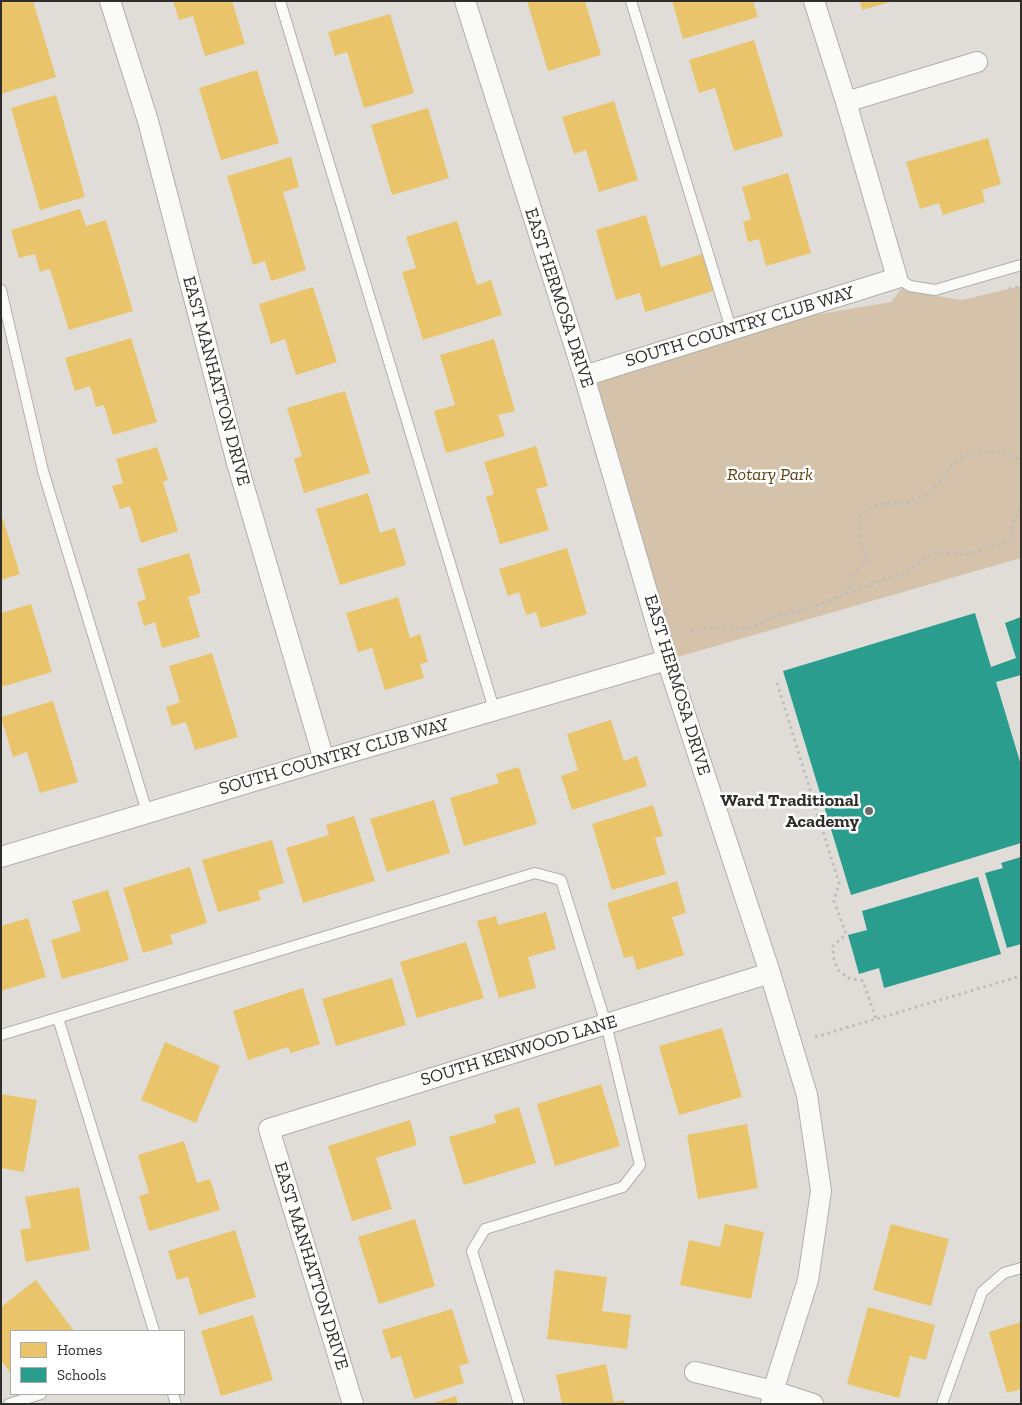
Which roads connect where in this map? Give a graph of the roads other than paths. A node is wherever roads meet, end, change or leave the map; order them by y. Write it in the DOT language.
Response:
graph roads {
  1 [pos="110,1"];
  2 [pos="280,1"];
  3 [pos="464,1"];
  4 [pos="631,1"];
  5 [pos="814,1"];
  6 [pos="977,62"];
  7 [pos="846,102"];
  8 [pos="1021,265"];
  9 [pos="897,278"];
  10 [pos="1,290"];
  11 [pos="732,329"];
  12 [pos="584,376"];
  13 [pos="667,660"];
  14 [pos="494,709"];
  15 [pos="324,760"];
  16 [pos="147,812"];
  17 [pos="1,858"];
  18 [pos="770,972"];
  19 [pos="58,1018"];
  20 [pos="606,1024"];
  21 [pos="1,1035"];
  22 [pos="269,1129"];
  23 [pos="1021,1268"];
  24 [pos="154,1330"];
  25 [pos="695,1372"];
  26 [pos="38,1395"];
  27 [pos="772,1397"];
  28 [pos="9,1404"];
  29 [pos="353,1404"];
  30 [pos="519,1404"];
  31 [pos="813,1404"];
  32 [pos="942,1404"];
  1 -- 15 [label="street, EAST MANHATTON DRIVE"];
  2 -- 14 [label="lane"];
  3 -- 12 [label="street, EAST HERMOSA DRIVE"];
  4 -- 11 [label="lane"];
  5 -- 7 [label="street"];
  6 -- 7 [label="street"];
  7 -- 9 [label="street"];
  8 -- 9 [label="lane"];
  9 -- 11 [label="street, SOUTH COUNTRY CLUB WAY"];
  10 -- 16 [label="lane"];
  11 -- 12 [label="street, SOUTH COUNTRY CLUB WAY"];
  12 -- 13 [label="street, EAST HERMOSA DRIVE"];
  13 -- 14 [label="street, SOUTH COUNTRY CLUB WAY"];
  13 -- 18 [label="street, EAST HERMOSA DRIVE"];
  14 -- 15 [label="street, SOUTH COUNTRY CLUB WAY"];
  15 -- 16 [label="street, SOUTH COUNTRY CLUB WAY"];
  16 -- 17 [label="street, SOUTH COUNTRY CLUB WAY"];
  18 -- 20 [label="street, SOUTH KENWOOD LANE"];
  18 -- 27 [label="street, EAST HERMOSA DRIVE"];
  19 -- 20 [label="lane"];
  19 -- 21 [label="lane"];
  19 -- 24 [label="lane"];
  20 -- 22 [label="street, SOUTH KENWOOD LANE"];
  20 -- 30 [label="lane"];
  22 -- 29 [label="street, EAST MANHATTON DRIVE"];
  23 -- 32 [label="lane"];
  25 -- 27 [label="street"];
  26 -- 28 [label="lane"];
  27 -- 31 [label="street"];
}
